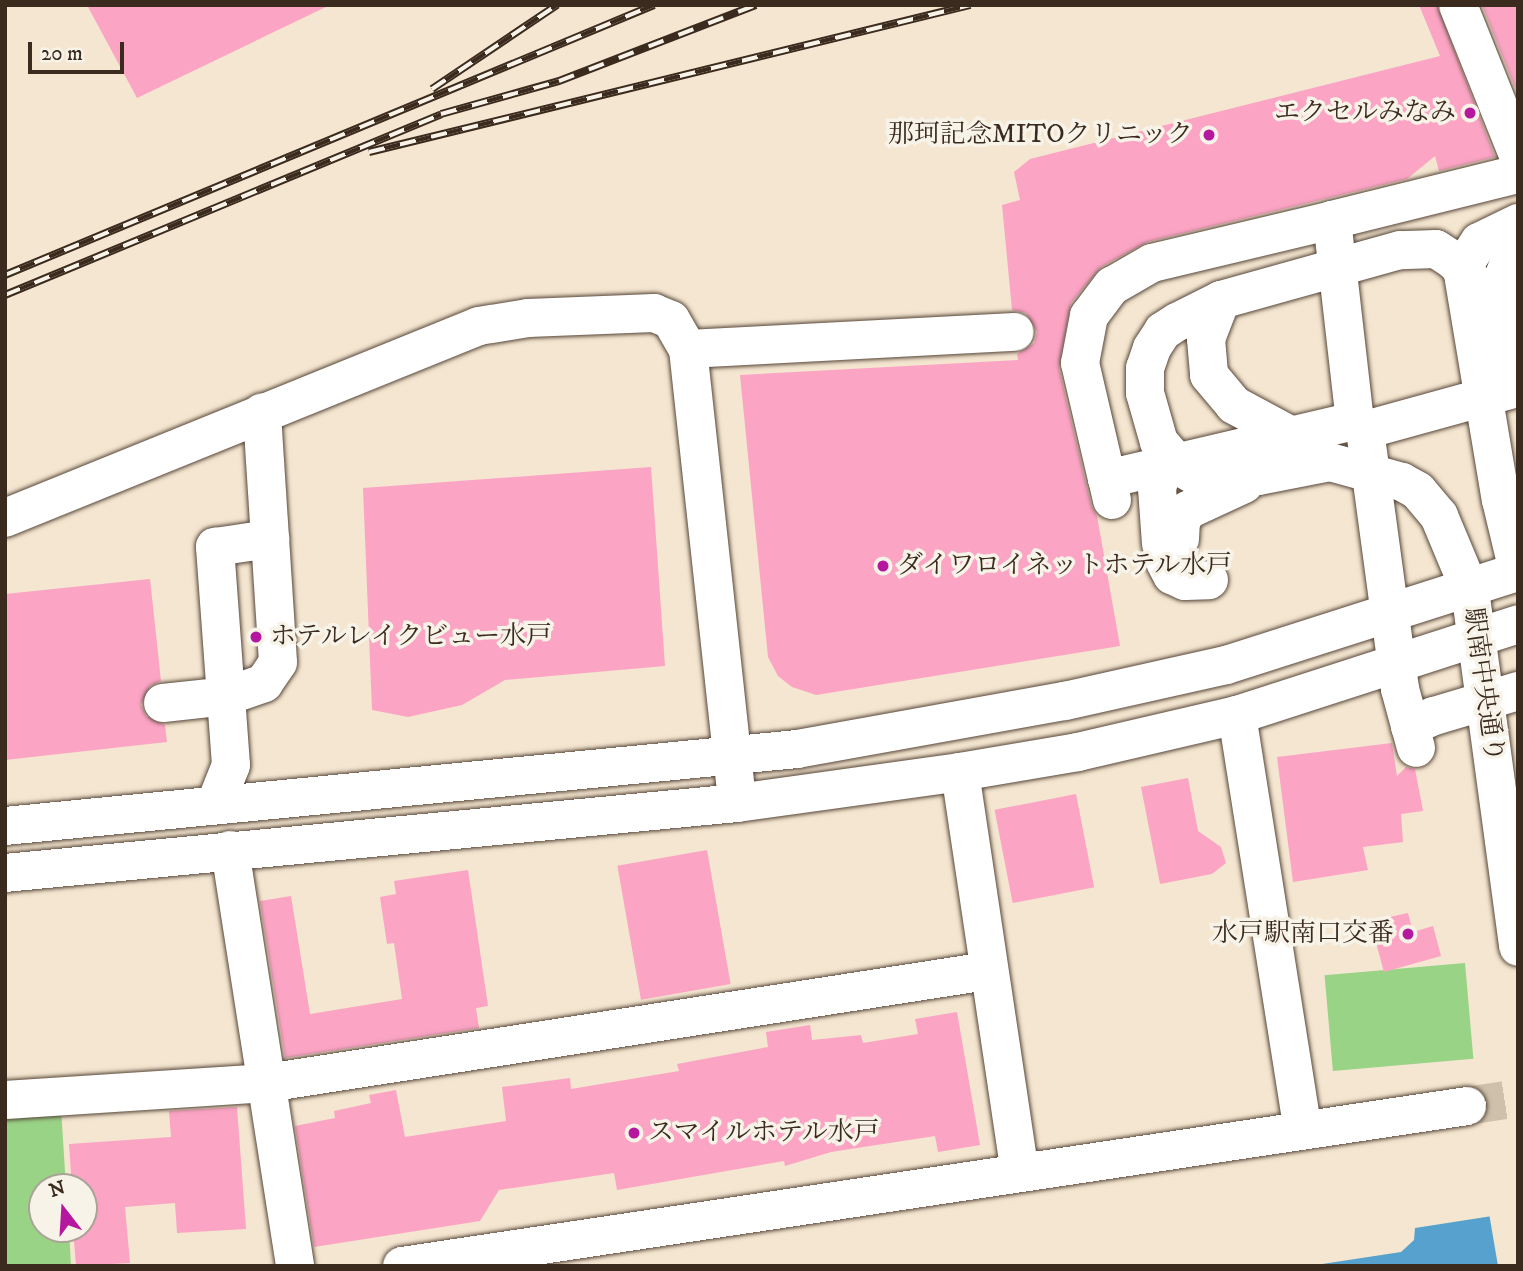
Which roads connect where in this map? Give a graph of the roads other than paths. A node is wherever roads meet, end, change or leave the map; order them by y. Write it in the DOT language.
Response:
graph roads {
  1 [pos="1458,5"];
  2 [pos="1518,155"];
  3 [pos="1518,174"];
  4 [pos="1332,220"];
  5 [pos="1518,223"];
  6 [pos="1518,239"];
  7 [pos="1462,272"];
  8 [pos="1221,300"];
  9 [pos="1502,312"];
  10 [pos="1014,332"];
  11 [pos="688,349"];
  12 [pos="1518,380"];
  13 [pos="1518,388"];
  14 [pos="262,413"];
  15 [pos="1360,425"];
  16 [pos="1168,455"];
  17 [pos="1330,462"];
  18 [pos="1258,476"];
  19 [pos="5,518"];
  20 [pos="270,539"];
  21 [pos="1518,571"];
  22 [pos="1470,590"];
  23 [pos="1518,624"];
  24 [pos="1477,640"];
  25 [pos="1518,691"];
  26 [pos="227,696"];
  27 [pos="163,703"];
  28 [pos="1237,715"];
  29 [pos="732,758"];
  30 [pos="960,772"];
  31 [pos="737,803"];
  32 [pos="215,805"];
  33 [pos="5,826"];
  34 [pos="230,850"];
  35 [pos="5,873"];
  36 [pos="1518,947"];
  37 [pos="987,971"];
  38 [pos="267,1083"];
  39 [pos="5,1100"];
  40 [pos="1467,1106"];
  41 [pos="1303,1130"];
  42 [pos="1020,1173"];
  43 [pos="295,1266"];
  44 [pos="402,1266"];
  1 -- 2 [label="street"];
  3 -- 4 [label="street"];
  4 -- 15 [label="street"];
  4 -- 15 [label="street"];
  5 -- 7 [label="street"];
  6 -- 9 [label="street"];
  7 -- 8 [label="street"];
  7 -- 9 [label="street"];
  7 -- 21 [label="street"];
  8 -- 16 [label="street"];
  8 -- 17 [label="street"];
  9 -- 12 [label="street"];
  10 -- 11 [label="street"];
  11 -- 14 [label="street"];
  11 -- 29 [label="street"];
  13 -- 15 [label="street"];
  14 -- 19 [label="street"];
  14 -- 20 [label="street"];
  15 -- 25 [label="street"];
  16 -- 18 [label="street"];
  16 -- 18 [label="street"];
  17 -- 18 [label="street"];
  17 -- 22 [label="street, 駅南中央通り"];
  20 -- 26 [label="street"];
  20 -- 26 [label="street"];
  21 -- 22 [label="street"];
  22 -- 24 [label="street, 駅南中央通り"];
  22 -- 29 [label="street"];
  23 -- 24 [label="street"];
  24 -- 28 [label="street"];
  24 -- 36 [label="street, 駅南中央通り"];
  26 -- 27 [label="street"];
  26 -- 32 [label="street"];
  28 -- 30 [label="street"];
  28 -- 41 [label="street"];
  29 -- 31 [label="street"];
  29 -- 32 [label="street"];
  30 -- 31 [label="street"];
  30 -- 37 [label="street"];
  31 -- 34 [label="street"];
  32 -- 33 [label="street"];
  34 -- 35 [label="street"];
  34 -- 38 [label="street"];
  37 -- 38 [label="street"];
  37 -- 42 [label="street"];
  38 -- 39 [label="street"];
  38 -- 43 [label="street"];
  40 -- 41 [label="street"];
  41 -- 42 [label="street"];
  42 -- 44 [label="street"];
}
